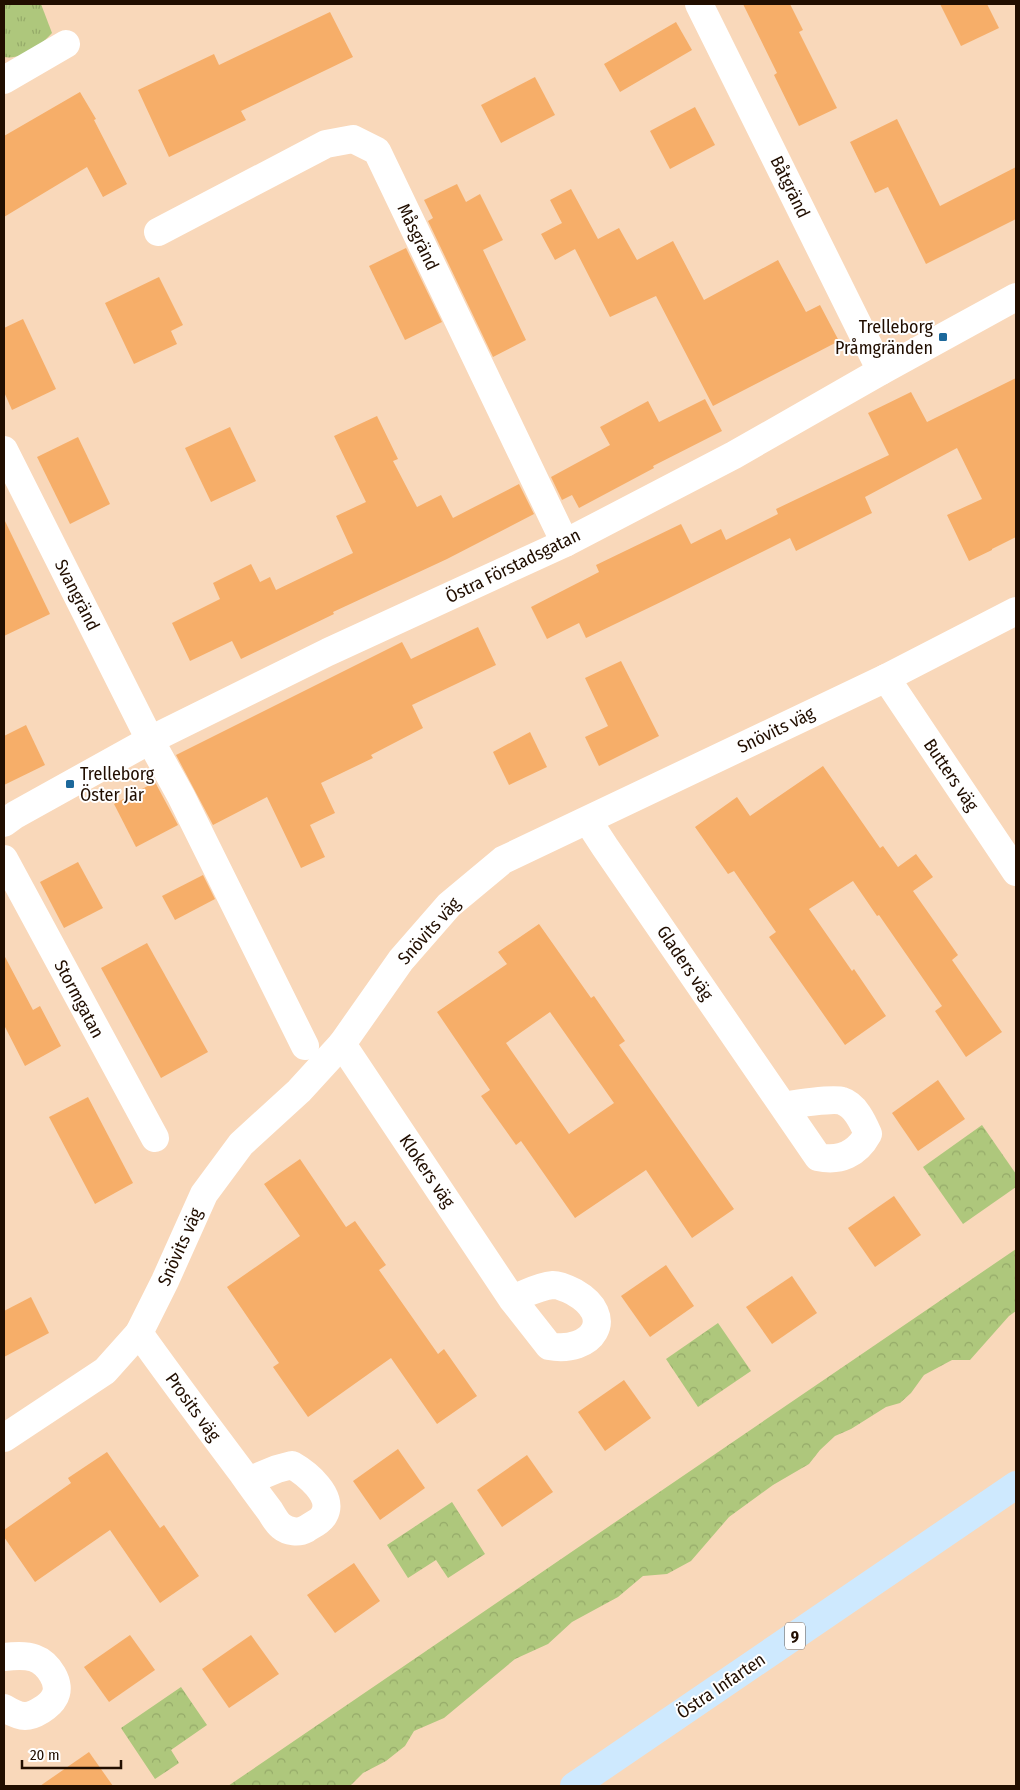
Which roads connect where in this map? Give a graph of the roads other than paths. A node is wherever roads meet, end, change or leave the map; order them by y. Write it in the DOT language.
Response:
graph roads {
  1 [pos="699,4"];
  2 [pos="66,44"];
  3 [pos="4,80"];
  4 [pos="158,232"];
  5 [pos="1016,297"];
  6 [pos="881,371"];
  7 [pos="4,450"];
  8 [pos="565,543"];
  9 [pos="1016,611"];
  10 [pos="886,678"];
  11 [pos="150,740"];
  12 [pos="588,821"];
  13 [pos="4,823"];
  14 [pos="4,859"];
  15 [pos="1016,872"];
  16 [pos="342,1044"];
  17 [pos="305,1046"];
  18 [pos="783,1106"];
  19 [pos="155,1138"];
  20 [pos="512,1298"];
  21 [pos="139,1333"];
  22 [pos="4,1438"];
  23 [pos="248,1481"];
  24 [pos="1016,1485"];
  25 [pos="4,1657"];
  26 [pos="4,1708"];
  27 [pos="574,1786"];
  1 -- 6 [label="street, Båtgränd"];
  2 -- 3 [label="street"];
  4 -- 8 [label="street, Måsgränd"];
  5 -- 6 [label="street, Östra Förstadsgatan"];
  6 -- 8 [label="street, Östra Förstadsgatan"];
  7 -- 11 [label="street, Svangränd"];
  8 -- 11 [label="street, Östra Förstadsgatan"];
  9 -- 10 [label="street, Snövits väg"];
  10 -- 12 [label="street, Snövits väg"];
  10 -- 15 [label="street, Butters väg"];
  11 -- 13 [label="street, Östra Förstadsgatan"];
  11 -- 17 [label="street, Svangränd"];
  12 -- 16 [label="street, Snövits väg"];
  12 -- 18 [label="street, Gladers väg"];
  14 -- 19 [label="street, Stormgatan"];
  16 -- 20 [label="street, Klokers väg"];
  16 -- 21 [label="street, Snövits väg"];
  21 -- 22 [label="street, Snövits väg"];
  21 -- 23 [label="street, Prosits väg"];
  24 -- 27 [label="main road, Östra Infarten / 9"];
  25 -- 26 [label="street"];
}
